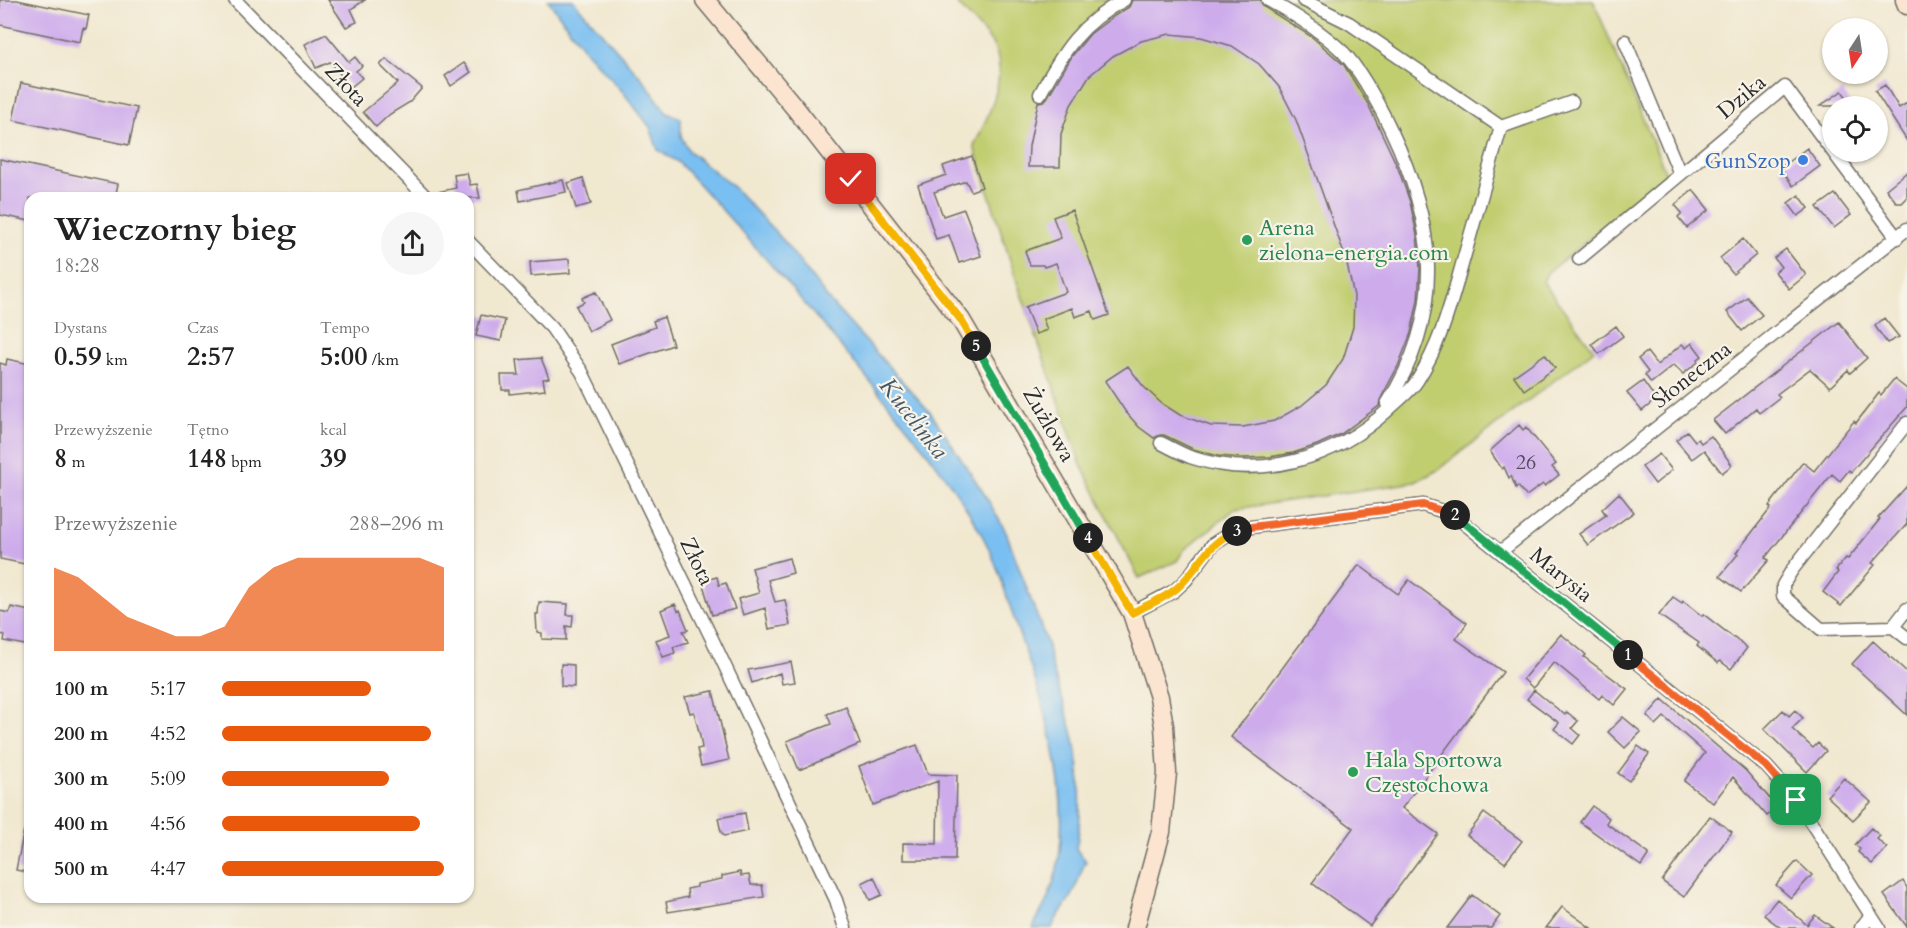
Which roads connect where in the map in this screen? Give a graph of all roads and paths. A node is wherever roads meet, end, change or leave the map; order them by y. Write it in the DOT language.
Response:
graph roads {
  1 [pos="235,0"];
  2 [pos="1124,0"];
  3 [pos="1268,0"];
  4 [pos="1302,0"];
  5 [pos="1905,0"];
  6 [pos="711,4"];
  7 [pos="1907,5"];
  8 [pos="1626,42"];
  9 [pos="1040,94"];
  10 [pos="1572,102"];
  11 [pos="1501,127"];
  12 [pos="1680,174"];
  13 [pos="421,192"];
  14 [pos="1907,229"];
  15 [pos="1897,238"];
  16 [pos="474,246"];
  17 [pos="1579,259"];
  18 [pos="1377,420"];
  19 [pos="1907,423"];
  20 [pos="1161,443"];
  21 [pos="1500,552"];
  22 [pos="1907,609"];
  23 [pos="1132,613"];
  24 [pos="1893,627"];
  25 [pos="1907,638"];
  26 [pos="1871,915"];
  27 [pos="845,928"];
  28 [pos="1136,928"];
  29 [pos="1861,928"];
  30 [pos="1879,928"];
  1 -- 13 [label="street, Złota"];
  2 -- 9 [label="street"];
  3 -- 18 [label="street"];
  4 -- 11 [label="street"];
  5 -- 7 [label="street"];
  6 -- 23 [label="street, Żużlowa"];
  8 -- 12 [label="street"];
  10 -- 11 [label="street"];
  11 -- 18 [label="street"];
  12 -- 15 [label="street, Dzika"];
  12 -- 17 [label="street, Dzika"];
  14 -- 15 [label="street, Słoneczna"];
  15 -- 21 [label="street, Słoneczna"];
  16 -- 27 [label="street, Złota"];
  18 -- 20 [label="street"];
  19 -- 24 [label="street"];
  21 -- 23 [label="street, Marysia"];
  21 -- 26 [label="street, Marysia"];
  22 -- 24 [label="street"];
  23 -- 28 [label="street, Żużlowa"];
  24 -- 25 [label="street"];
  26 -- 29 [label="street"];
  26 -- 30 [label="street, Marysia"];
}
